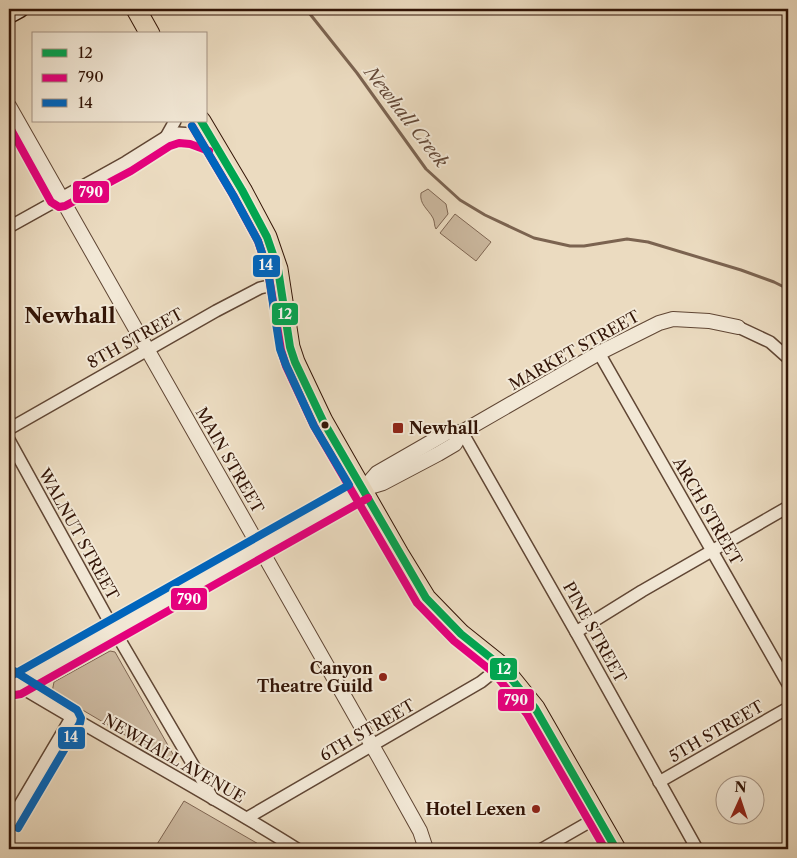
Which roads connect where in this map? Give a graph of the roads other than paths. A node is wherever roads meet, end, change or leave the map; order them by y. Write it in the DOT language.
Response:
graph roads {
  1 [pos="20,9"];
  2 [pos="136,9"];
  3 [pos="9,15"];
  4 [pos="149,32"];
  5 [pos="9,106"];
  6 [pos="175,122"];
  7 [pos="202,122"];
  8 [pos="166,137"];
  9 [pos="213,142"];
  10 [pos="60,197"];
  11 [pos="9,227"];
  12 [pos="281,283"];
  13 [pos="738,327"];
  14 [pos="147,349"];
  15 [pos="599,353"];
  16 [pos="788,358"];
  17 [pos="9,429"];
  18 [pos="462,432"];
  19 [pos="9,440"];
  20 [pos="362,489"];
  21 [pos="788,507"];
  22 [pos="259,547"];
  23 [pos="713,551"];
  24 [pos="114,630"];
  25 [pos="576,632"];
  26 [pos="501,666"];
  27 [pos="12,682"];
  28 [pos="788,684"];
  29 [pos="788,708"];
  30 [pos="71,718"];
  31 [pos="372,746"];
  32 [pos="659,782"];
  33 [pos="213,799"];
  34 [pos="598,817"];
  35 [pos="247,818"];
  36 [pos="9,823"];
  37 [pos="420,831"];
  38 [pos="297,849"];
  39 [pos="426,849"];
  40 [pos="436,849"];
  41 [pos="542,849"];
  42 [pos="616,849"];
  43 [pos="697,849"];
  1 -- 3 [label="main road"];
  2 -- 4 [label="main road"];
  5 -- 10 [label="street, MAIN STREET"];
  6 -- 8 [label="street"];
  7 -- 9 [label="main road"];
  8 -- 9 [label="street"];
  8 -- 10 [label="street"];
  9 -- 12 [label="main road"];
  10 -- 11 [label="street"];
  10 -- 14 [label="street, MAIN STREET"];
  12 -- 14 [label="street, 8TH STREET"];
  12 -- 20 [label="main road"];
  13 -- 15 [label="street, MARKET STREET"];
  13 -- 16 [label="street"];
  14 -- 17 [label="street, 8TH STREET"];
  14 -- 22 [label="street, MAIN STREET"];
  15 -- 18 [label="street, MARKET STREET"];
  15 -- 23 [label="street, ARCH STREET"];
  18 -- 20 [label="street, MARKET STREET"];
  18 -- 25 [label="street, PINE STREET"];
  19 -- 24 [label="street, WALNUT STREET"];
  20 -- 22 [label="street, MARKET STREET"];
  20 -- 26 [label="main road"];
  21 -- 23 [label="street"];
  22 -- 24 [label="street, MARKET STREET"];
  22 -- 31 [label="street, MAIN STREET"];
  23 -- 25 [label="street"];
  23 -- 28 [label="street, ARCH STREET"];
  24 -- 27 [label="street, MARKET STREET"];
  24 -- 33 [label="street, WALNUT STREET"];
  25 -- 32 [label="street, PINE STREET"];
  26 -- 31 [label="street, 6TH STREET"];
  26 -- 34 [label="main road"];
  27 -- 30 [label="street, NEWHALL AVENUE"];
  29 -- 32 [label="street, 5TH STREET"];
  30 -- 33 [label="street, NEWHALL AVENUE"];
  30 -- 36 [label="street"];
  31 -- 35 [label="street, 6TH STREET"];
  31 -- 37 [label="street, MAIN STREET"];
  32 -- 43 [label="street, PINE STREET"];
  33 -- 35 [label="street, NEWHALL AVENUE"];
  34 -- 41 [label="street"];
  34 -- 42 [label="main road"];
  35 -- 38 [label="street, NEWHALL AVENUE"];
  37 -- 39 [label="street, MAIN STREET"];
  37 -- 40 [label="street, MAIN STREET"];
}
